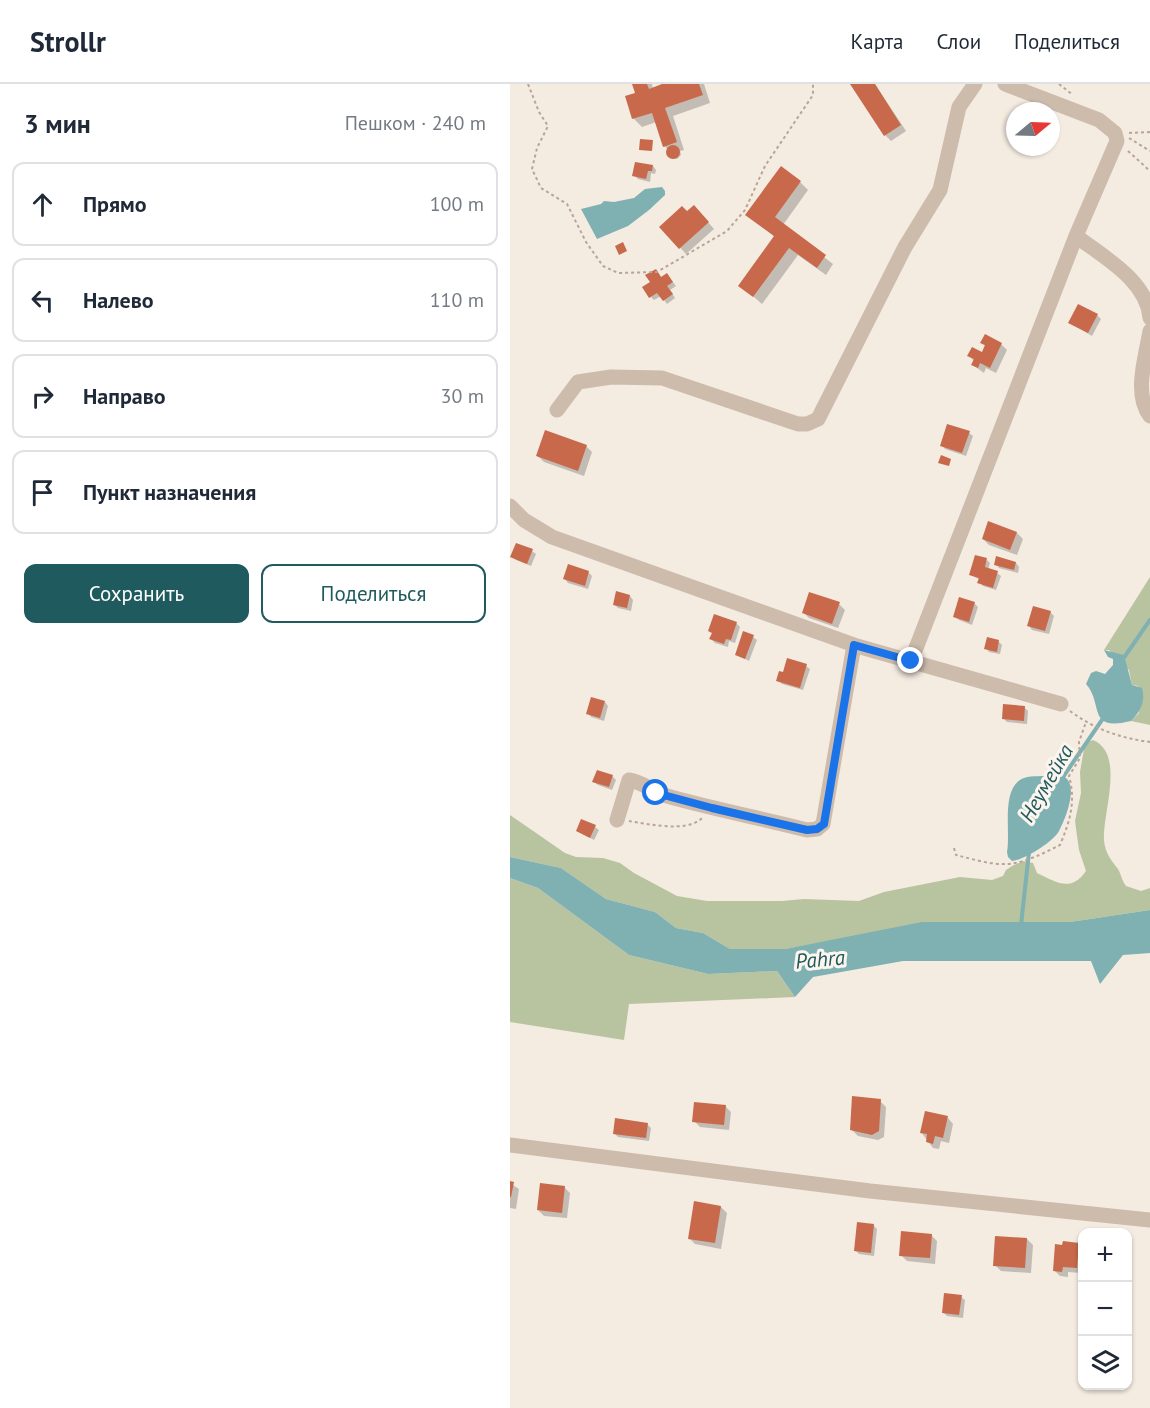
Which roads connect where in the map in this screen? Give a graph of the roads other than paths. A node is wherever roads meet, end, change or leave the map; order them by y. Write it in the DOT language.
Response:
graph roads {
  1 [pos="975,84"];
  2 [pos="1005,84"];
  3 [pos="1076,236"];
  4 [pos="1150,311"];
  5 [pos="1150,331"];
  6 [pos="557,410"];
  7 [pos="1150,416"];
  8 [pos="510,506"];
  9 [pos="854,645"];
  10 [pos="911,661"];
  11 [pos="1061,704"];
  12 [pos="617,820"];
  13 [pos="510,1145"];
  14 [pos="1150,1220"];
  1 -- 6 [label="street"];
  2 -- 3 [label="street"];
  3 -- 4 [label="street"];
  3 -- 10 [label="street"];
  5 -- 7 [label="street"];
  8 -- 9 [label="street"];
  9 -- 10 [label="street"];
  9 -- 12 [label="street"];
  10 -- 11 [label="street"];
  13 -- 14 [label="street"];
}
